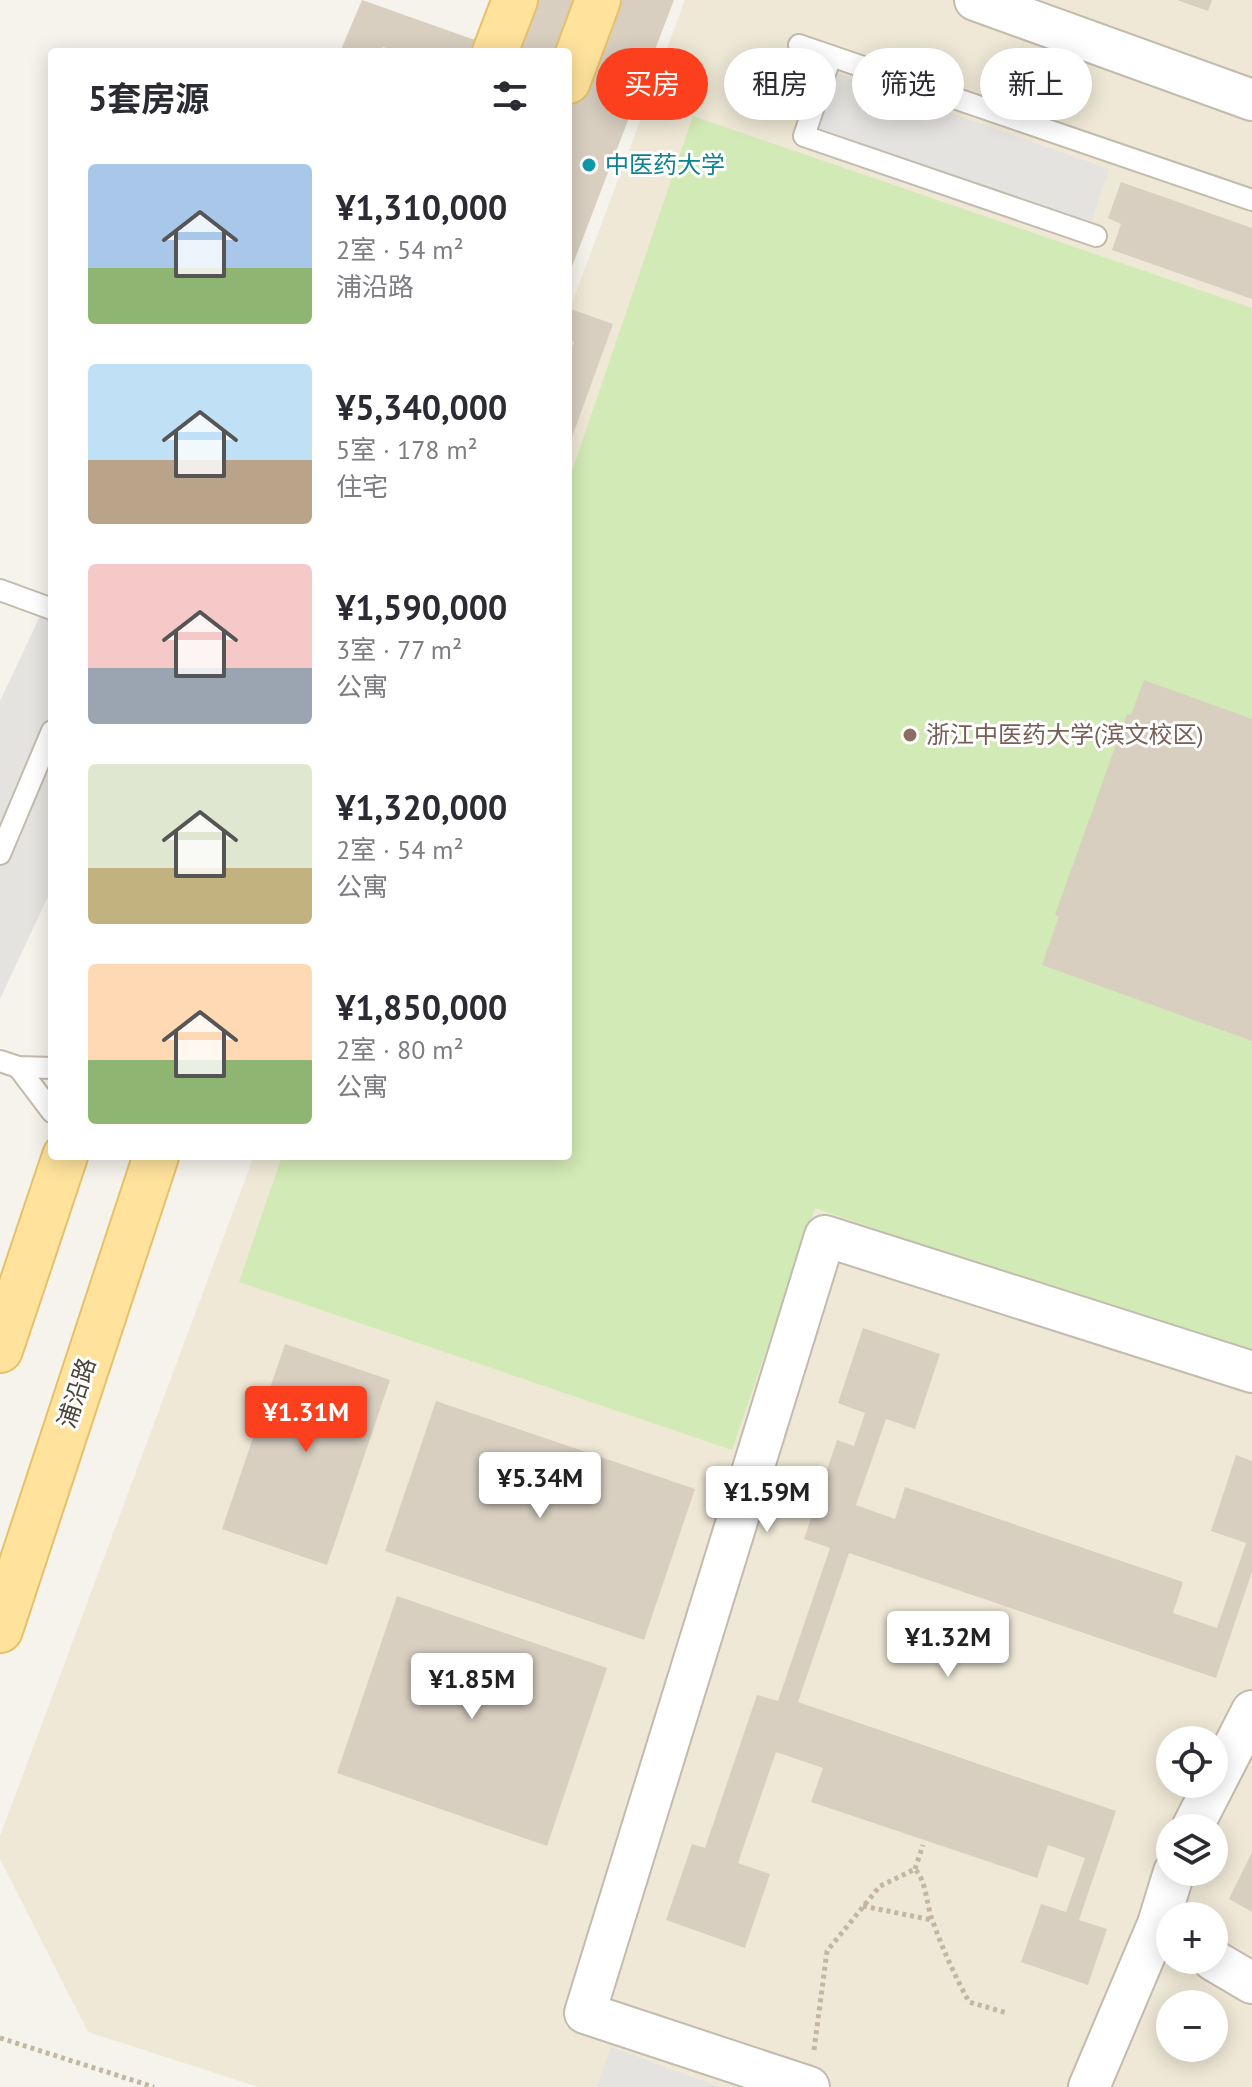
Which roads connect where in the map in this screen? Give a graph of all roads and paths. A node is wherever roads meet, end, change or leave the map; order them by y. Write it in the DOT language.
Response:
graph roads {
  1 [pos="515,0"];
  2 [pos="598,0"];
  3 [pos="975,0"];
  4 [pos="1050,14"];
  5 [pos="799,45"];
  6 [pos="497,48"];
  7 [pos="808,48"];
  8 [pos="836,58"];
  9 [pos="572,70"];
  10 [pos="1252,100"];
  11 [pos="809,120"];
  12 [pos="1252,200"];
  13 [pos="1096,236"];
  14 [pos="0,590"];
  15 [pos="48,608"];
  16 [pos="48,740"];
  17 [pos="0,854"];
  18 [pos="9,1064"];
  19 [pos="48,1068"];
  20 [pos="48,1108"];
  21 [pos="64,1160"];
  22 [pos="155,1160"];
  23 [pos="0,1350"];
  24 [pos="1252,1372"];
  25 [pos="0,1630"];
  26 [pos="1252,1711"];
  27 [pos="1199,1814"];
  28 [pos="923,1845"];
  29 [pos="915,1869"];
  30 [pos="862,1906"];
  31 [pos="932,1920"];
  32 [pos="1156,1945"];
  33 [pos="1228,1969"];
  34 [pos="1252,1983"];
  35 [pos="1007,2013"];
  36 [pos="0,2038"];
  37 [pos="807,2086"];
  38 [pos="154,2087"];
  39 [pos="1089,2087"];
  1 -- 6 [label="main road"];
  2 -- 9 [label="main road"];
  3 -- 4 [label="street"];
  4 -- 10 [label="street"];
  5 -- 7 [label="lane"];
  8 -- 12 [label="lane"];
  11 -- 13 [label="lane"];
  14 -- 15 [label="lane"];
  16 -- 17 [label="lane"];
  18 -- 19 [label="lane"];
  18 -- 20 [label="lane"];
  21 -- 23 [label="main road"];
  22 -- 25 [label="main road, 浦沿路"];
  24 -- 37 [label="street"];
  26 -- 27 [label="street"];
  28 -- 29 [label="path"];
  29 -- 30 [label="path"];
  29 -- 31 [label="path"];
  30 -- 31 [label="path"];
  30 -- 37 [label="path"];
  31 -- 35 [label="path"];
  32 -- 39 [label="street"];
  33 -- 34 [label="street"];
  36 -- 38 [label="path"];
}
